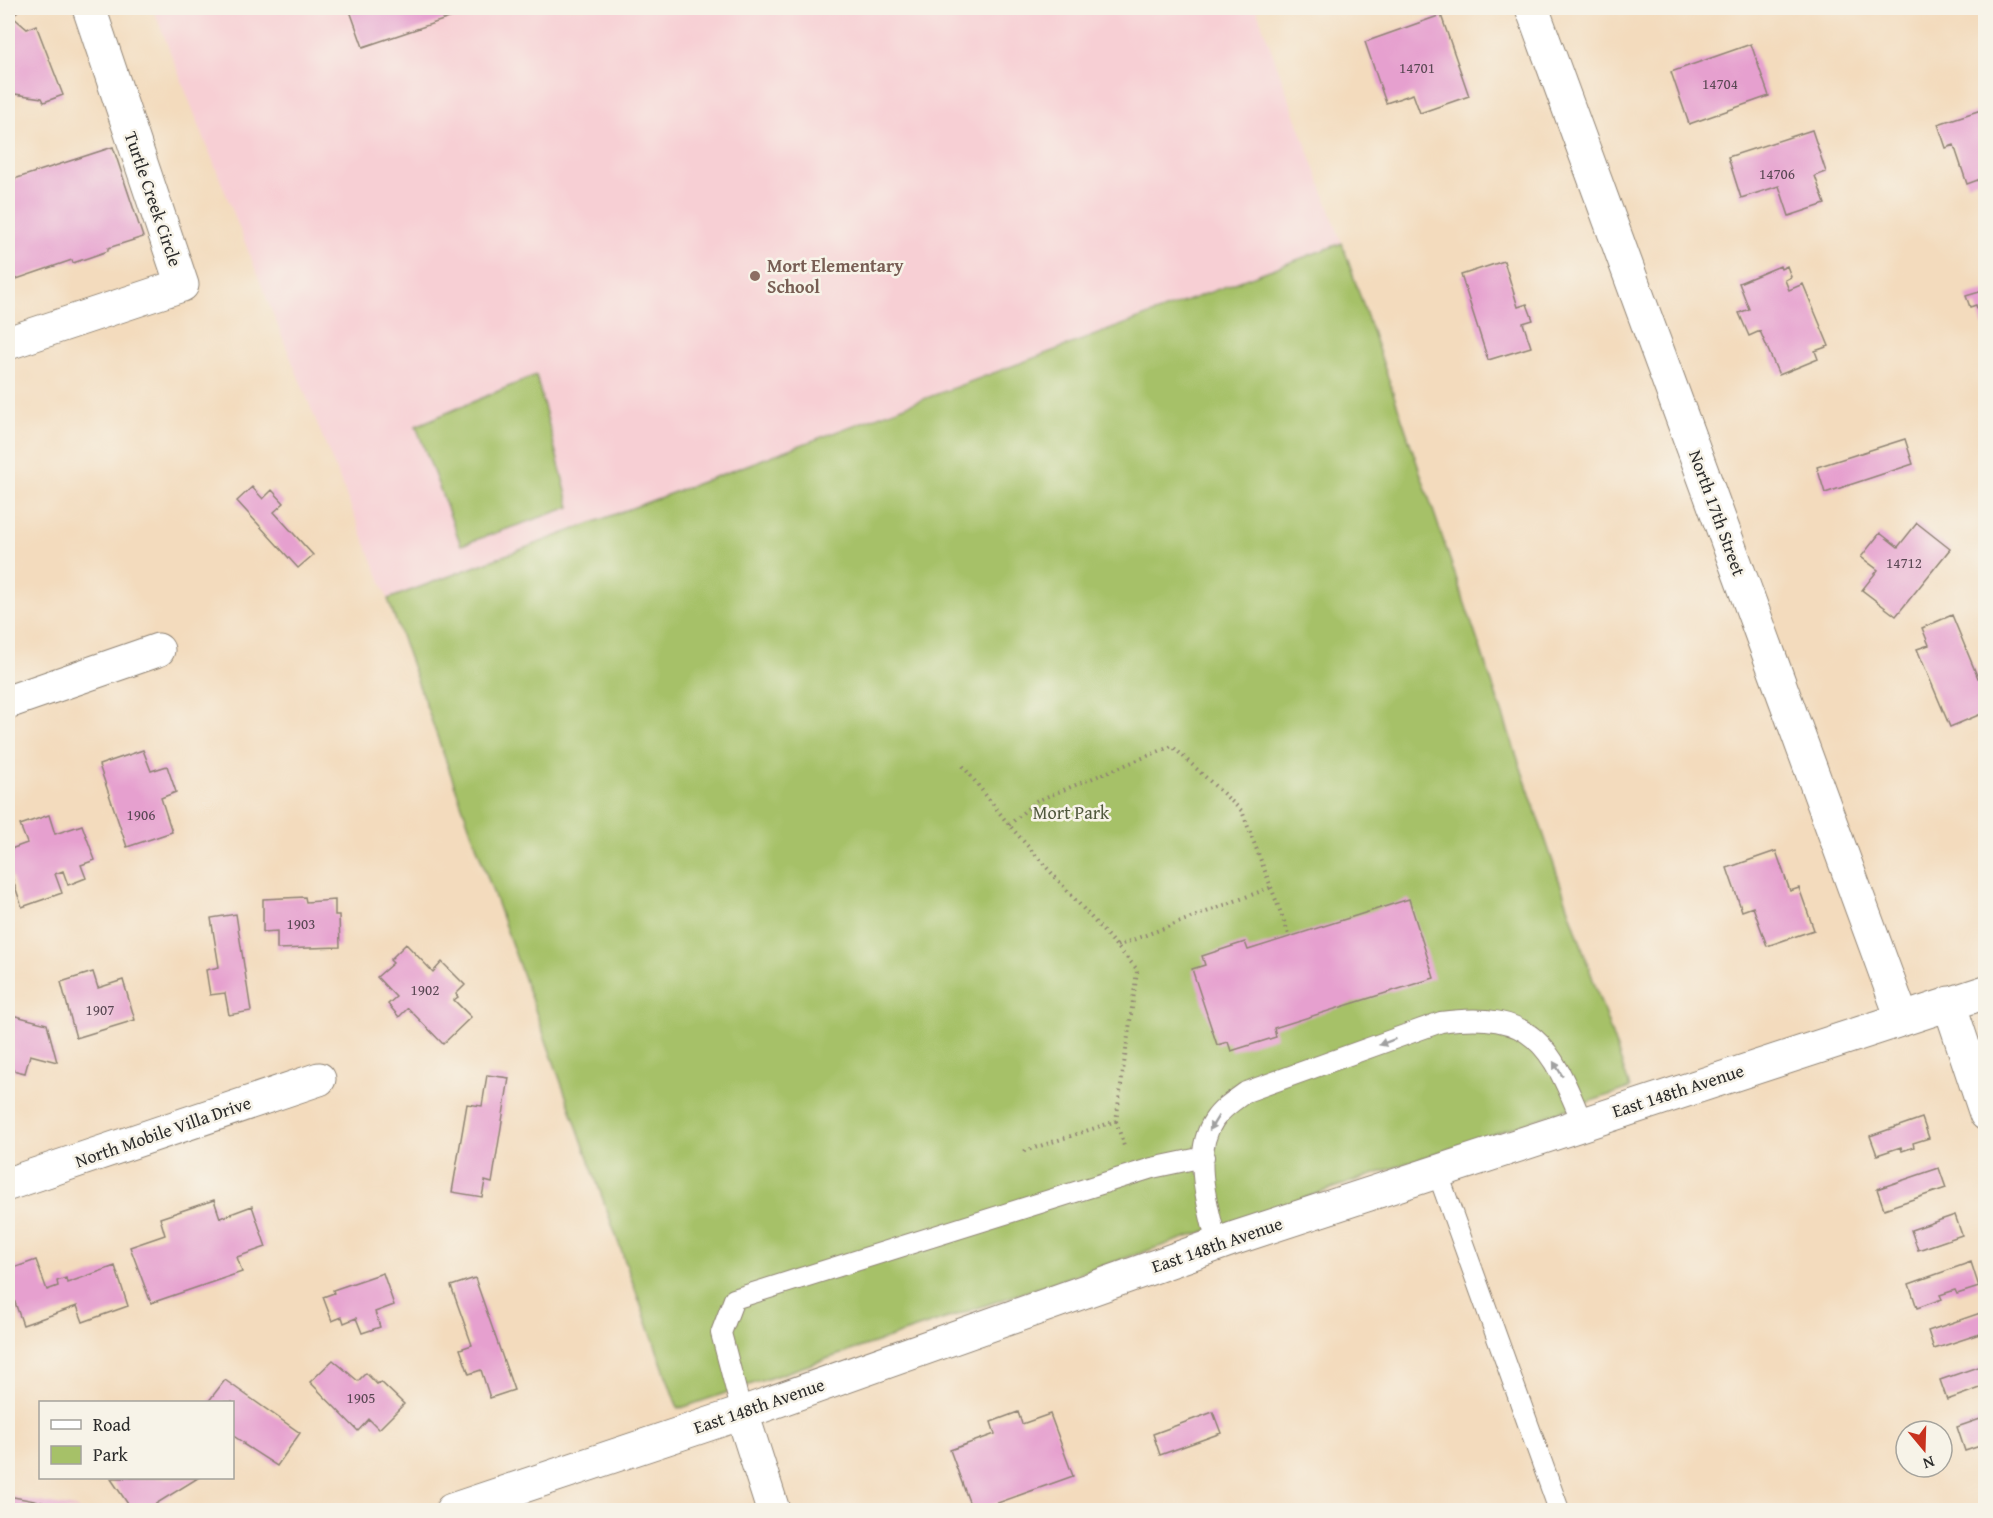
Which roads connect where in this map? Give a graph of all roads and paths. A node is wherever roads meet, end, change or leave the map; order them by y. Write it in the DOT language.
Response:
graph roads {
  1 [pos="89,8"];
  2 [pos="1532,8"];
  3 [pos="8,342"];
  4 [pos="158,650"];
  5 [pos="8,702"];
  6 [pos="963,766"];
  7 [pos="1009,825"];
  8 [pos="1272,888"];
  9 [pos="1290,937"];
  10 [pos="1116,946"];
  11 [pos="1986,992"];
  12 [pos="1949,1003"];
  13 [pos="1902,1018"];
  14 [pos="319,1079"];
  15 [pos="1986,1114"];
  16 [pos="1582,1122"];
  17 [pos="1022,1152"];
  18 [pos="1204,1157"];
  19 [pos="1437,1171"];
  20 [pos="8,1184"];
  21 [pos="1217,1244"];
  22 [pos="742,1413"];
  23 [pos="452,1510"];
  24 [pos="773,1510"];
  25 [pos="1559,1510"];
  1 -- 3 [label="street, Turtle Creek Circle"];
  2 -- 13 [label="street, North 17th Street"];
  4 -- 5 [label="street"];
  6 -- 7 [label="path"];
  7 -- 8 [label="path"];
  7 -- 10 [label="path"];
  8 -- 9 [label="path"];
  8 -- 10 [label="path"];
  10 -- 17 [label="path"];
  11 -- 12 [label="street, East 148th Avenue"];
  12 -- 13 [label="street, East 148th Avenue"];
  12 -- 15 [label="street"];
  13 -- 16 [label="street, East 148th Avenue"];
  14 -- 20 [label="street, North Mobile Villa Drive"];
  16 -- 18 [label="lane, one-way"];
  16 -- 19 [label="street, East 148th Avenue"];
  18 -- 21 [label="lane"];
  18 -- 22 [label="lane"];
  19 -- 21 [label="street, East 148th Avenue"];
  19 -- 25 [label="lane"];
  21 -- 22 [label="street, East 148th Avenue"];
  22 -- 23 [label="street, East 148th Avenue"];
  22 -- 24 [label="street"];
}
